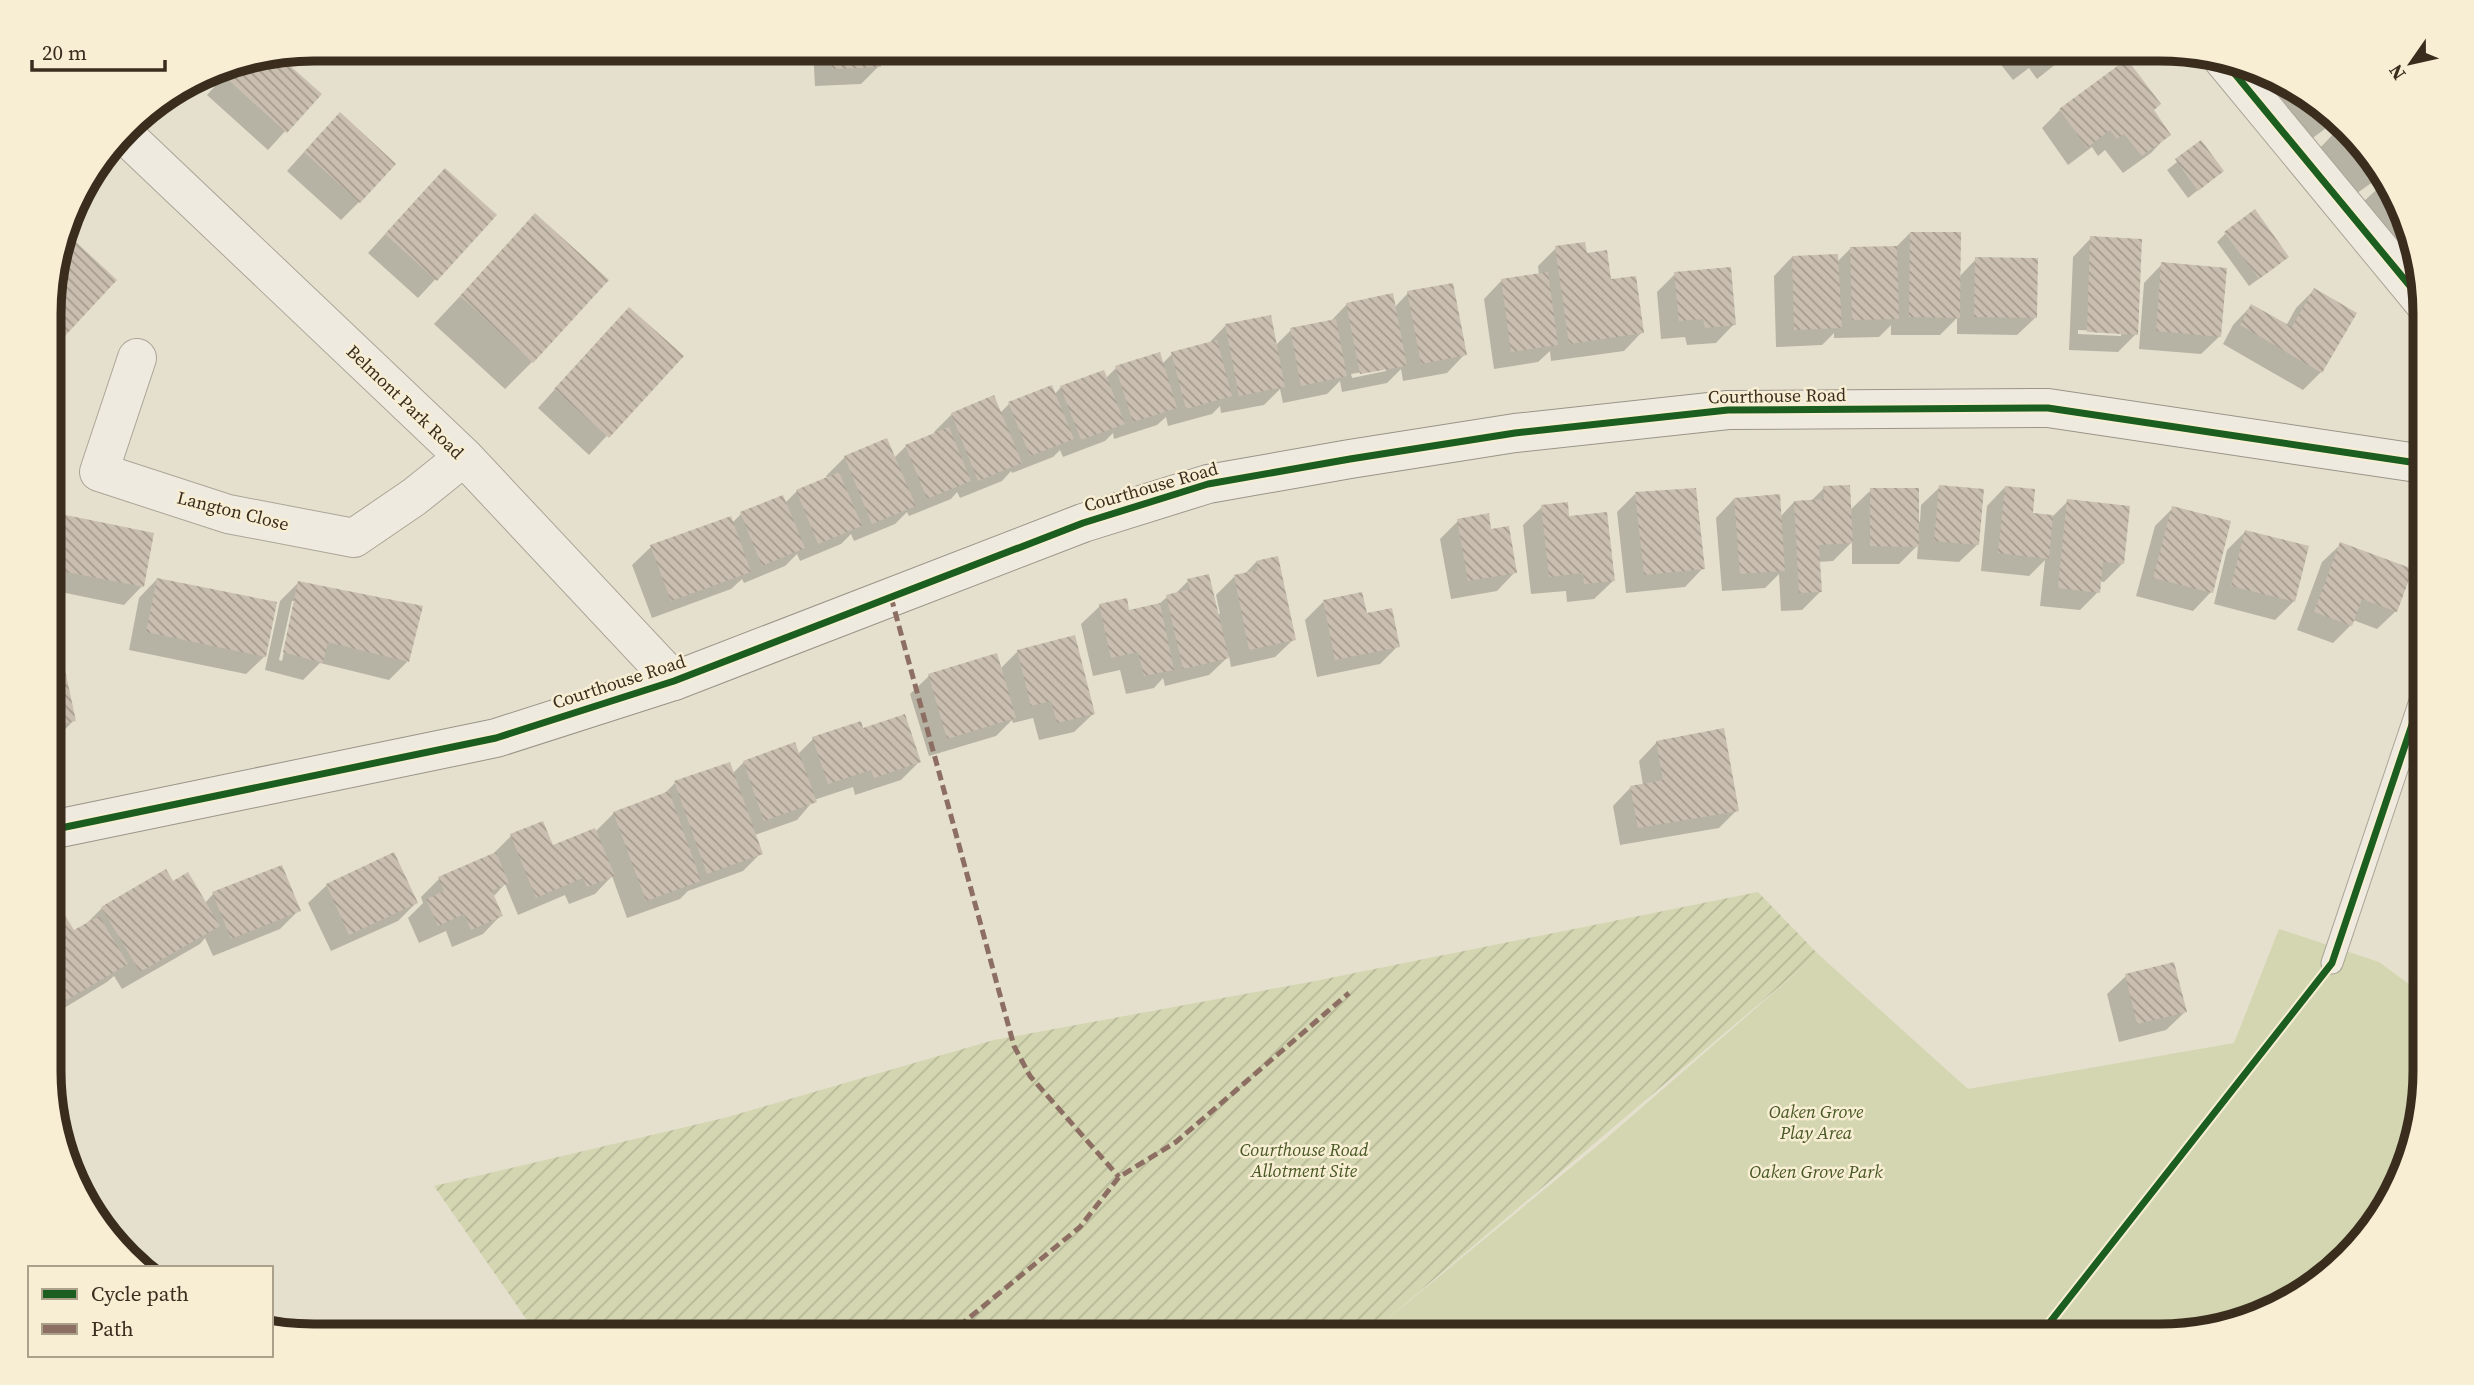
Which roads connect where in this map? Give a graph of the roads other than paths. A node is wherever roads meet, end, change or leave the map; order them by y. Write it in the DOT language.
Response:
graph roads {
  1 [pos="2234,73"];
  2 [pos="130,140"];
  3 [pos="2411,288"];
  4 [pos="137,358"];
  5 [pos="464,457"];
  6 [pos="2413,462"];
  7 [pos="674,681"];
  8 [pos="2413,722"];
  9 [pos="61,828"];
  10 [pos="2332,963"];
  1 -- 3 [label="street"];
  2 -- 5 [label="street, Belmont Park Road"];
  4 -- 5 [label="street, Langton Close"];
  5 -- 7 [label="street, Belmont Park Road"];
  6 -- 7 [label="street, Courthouse Road"];
  7 -- 9 [label="street, Courthouse Road"];
  8 -- 10 [label="lane"];
}
